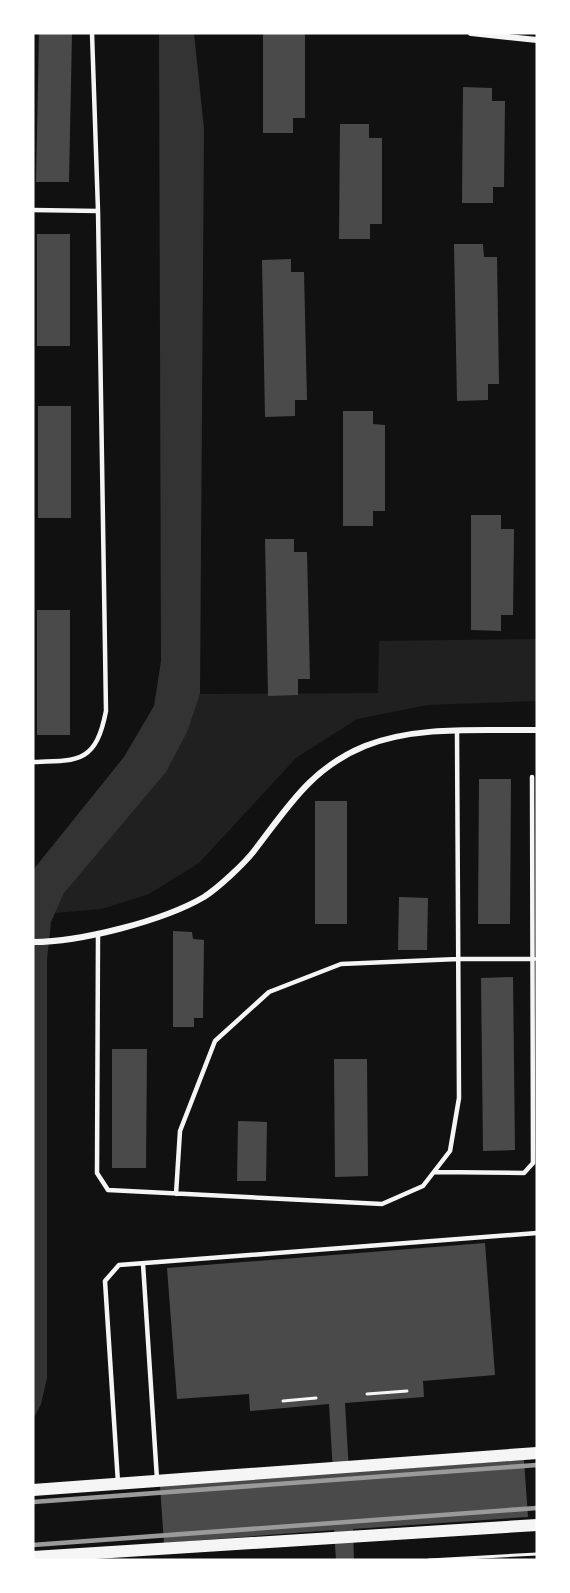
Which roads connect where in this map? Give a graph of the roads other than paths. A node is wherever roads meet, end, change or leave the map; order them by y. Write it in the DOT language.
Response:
graph roads {
  1 [pos="92,33"];
  2 [pos="471,33"];
  3 [pos="537,40"];
  4 [pos="33,210"];
  5 [pos="98,211"];
  6 [pos="537,730"];
  7 [pos="457,732"];
  8 [pos="33,762"];
  9 [pos="532,777"];
  10 [pos="98,933"];
  11 [pos="33,942"];
  12 [pos="458,958"];
  13 [pos="534,959"];
  14 [pos="434,1172"];
  15 [pos="176,1194"];
  16 [pos="537,1233"];
  17 [pos="142,1263"];
  18 [pos="537,1453"];
  19 [pos="157,1480"];
  20 [pos="118,1483"];
  21 [pos="33,1490"];
  22 [pos="537,1525"];
  23 [pos="33,1557"];
  1 -- 5 [label="lane"];
  2 -- 3 [label="street"];
  4 -- 5 [label="lane"];
  5 -- 8 [label="lane"];
  6 -- 7 [label="street"];
  7 -- 10 [label="street"];
  7 -- 12 [label="lane"];
  9 -- 13 [label="lane"];
  10 -- 11 [label="street"];
  10 -- 15 [label="lane"];
  12 -- 13 [label="lane"];
  12 -- 14 [label="lane"];
  12 -- 15 [label="lane"];
  13 -- 14 [label="lane"];
  14 -- 15 [label="lane"];
  16 -- 17 [label="lane"];
  17 -- 19 [label="lane"];
  17 -- 20 [label="lane"];
  18 -- 19 [label="main road"];
  19 -- 20 [label="main road"];
  20 -- 21 [label="main road"];
  22 -- 23 [label="main road"];
}
